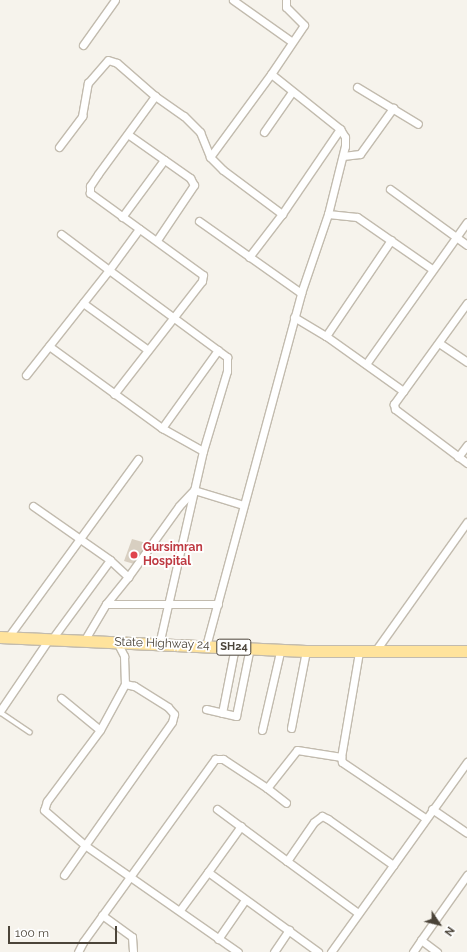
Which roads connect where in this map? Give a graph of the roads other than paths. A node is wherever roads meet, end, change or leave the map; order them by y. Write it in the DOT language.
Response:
graph roads {
  1 [pos="115,0"];
  2 [pos="233,0"];
  3 [pos="286,0"];
  4 [pos="292,42"];
  5 [pos="83,45"];
  6 [pos="272,74"];
  7 [pos="357,87"];
  8 [pos="292,92"];
  9 [pos="155,96"];
  10 [pos="393,108"];
  11 [pos="418,124"];
  12 [pos="340,129"];
  13 [pos="264,132"];
  14 [pos="129,135"];
  15 [pos="59,147"];
  16 [pos="343,156"];
  17 [pos="210,157"];
  18 [pos="164,160"];
  19 [pos="390,189"];
  20 [pos="282,214"];
  21 [pos="328,214"];
  22 [pos="122,217"];
  23 [pos="199,221"];
  24 [pos="467,222"];
  25 [pos="139,229"];
  26 [pos="61,234"];
  27 [pos="456,237"];
  28 [pos="157,240"];
  29 [pos="391,240"];
  30 [pos="467,245"];
  31 [pos="249,256"];
  32 [pos="432,269"];
  33 [pos="109,270"];
  34 [pos="301,293"];
  35 [pos="83,303"];
  36 [pos="467,303"];
  37 [pos="172,317"];
  38 [pos="294,317"];
  39 [pos="326,336"];
  40 [pos="439,343"];
  41 [pos="49,346"];
  42 [pos="148,350"];
  43 [pos="218,350"];
  44 [pos="467,362"];
  45 [pos="366,364"];
  46 [pos="26,375"];
  47 [pos="403,391"];
  48 [pos="114,394"];
  49 [pos="162,428"];
  50 [pos="467,445"];
  51 [pos="203,452"];
  52 [pos="458,457"];
  53 [pos="138,458"];
  54 [pos="467,463"];
  55 [pos="194,490"];
  56 [pos="243,504"];
  57 [pos="33,506"];
  58 [pos="467,522"];
  59 [pos="82,539"];
  60 [pos="110,560"];
  61 [pos="128,578"];
  62 [pos="168,603"];
  63 [pos="106,604"];
  64 [pos="218,604"];
  65 [pos="5,636"];
  66 [pos="50,639"];
  67 [pos="84,640"];
  68 [pos="117,642"];
  69 [pos="159,644"];
  70 [pos="206,646"];
  71 [pos="235,647"];
  72 [pos="250,647"];
  73 [pos="281,648"];
  74 [pos="376,650"];
  75 [pos="306,651"];
  76 [pos="467,651"];
  77 [pos="359,652"];
  78 [pos="125,684"];
  79 [pos="61,698"];
  80 [pos="206,709"];
  81 [pos="0,712"];
  82 [pos="222,713"];
  83 [pos="291,728"];
  84 [pos="100,730"];
  85 [pos="262,730"];
  86 [pos="30,732"];
  87 [pos="341,757"];
  88 [pos="467,762"];
  89 [pos="267,788"];
  90 [pos="286,803"];
  91 [pos="217,809"];
  92 [pos="432,809"];
  93 [pos="425,818"];
  94 [pos="241,826"];
  95 [pos="467,833"];
  96 [pos="86,846"];
  97 [pos="287,861"];
  98 [pos="393,865"];
  99 [pos="208,872"];
  100 [pos="64,875"];
  101 [pos="130,875"];
  102 [pos="467,875"];
  103 [pos="245,900"];
  104 [pos="180,910"];
  105 [pos="358,913"];
  106 [pos="102,915"];
  107 [pos="289,930"];
  108 [pos="218,939"];
  109 [pos="421,940"];
  110 [pos="235,951"];
  111 [pos="78,952"];
  112 [pos="133,952"];
  113 [pos="274,952"];
  114 [pos="318,952"];
  115 [pos="331,952"];
  116 [pos="413,952"];
  117 [pos="438,952"];
  1 -- 5 [label="street"];
  2 -- 4 [label="street"];
  3 -- 4 [label="street"];
  4 -- 6 [label="street"];
  6 -- 8 [label="street"];
  6 -- 17 [label="street"];
  7 -- 10 [label="street"];
  8 -- 12 [label="street"];
  8 -- 13 [label="street"];
  9 -- 14 [label="street"];
  9 -- 15 [label="street"];
  9 -- 17 [label="street"];
  10 -- 11 [label="street"];
  10 -- 16 [label="street"];
  12 -- 16 [label="street"];
  12 -- 20 [label="street"];
  14 -- 18 [label="street"];
  14 -- 22 [label="street"];
  16 -- 21 [label="street"];
  17 -- 20 [label="street"];
  18 -- 22 [label="street"];
  18 -- 28 [label="street"];
  19 -- 27 [label="street"];
  20 -- 31 [label="street"];
  21 -- 29 [label="street"];
  21 -- 34 [label="street"];
  22 -- 25 [label="street"];
  23 -- 31 [label="street"];
  24 -- 27 [label="street"];
  25 -- 28 [label="street"];
  25 -- 33 [label="street"];
  26 -- 33 [label="street"];
  27 -- 30 [label="street"];
  27 -- 32 [label="street"];
  28 -- 37 [label="street"];
  29 -- 32 [label="street"];
  29 -- 39 [label="street"];
  31 -- 34 [label="street"];
  32 -- 45 [label="street"];
  33 -- 35 [label="street"];
  33 -- 37 [label="street"];
  34 -- 38 [label="street"];
  35 -- 41 [label="street"];
  35 -- 42 [label="street"];
  36 -- 40 [label="street"];
  37 -- 42 [label="street"];
  37 -- 43 [label="street"];
  38 -- 39 [label="street"];
  38 -- 56 [label="street"];
  39 -- 45 [label="street"];
  40 -- 44 [label="street"];
  40 -- 47 [label="street"];
  41 -- 46 [label="street"];
  41 -- 48 [label="street"];
  42 -- 48 [label="street"];
  43 -- 49 [label="street"];
  43 -- 51 [label="street"];
  45 -- 47 [label="street"];
  47 -- 52 [label="street"];
  48 -- 49 [label="street"];
  49 -- 51 [label="street"];
  50 -- 52 [label="street"];
  51 -- 55 [label="street"];
  52 -- 54 [label="street"];
  53 -- 59 [label="street"];
  55 -- 56 [label="street"];
  55 -- 61 [label="street"];
  55 -- 62 [label="street"];
  56 -- 64 [label="street"];
  57 -- 59 [label="street"];
  58 -- 74 [label="street"];
  59 -- 60 [label="street"];
  59 -- 65 [label="street"];
  60 -- 61 [label="street"];
  60 -- 66 [label="street"];
  61 -- 63 [label="street"];
  62 -- 63 [label="street"];
  62 -- 64 [label="street"];
  62 -- 69 [label="street"];
  63 -- 67 [label="street"];
  64 -- 70 [label="street"];
  65 -- 66 [label="main road, State Highway 24 / SH24"];
  66 -- 67 [label="main road, State Highway 24 / SH24"];
  66 -- 81 [label="street"];
  67 -- 68 [label="main road, State Highway 24 / SH24"];
  68 -- 69 [label="main road, State Highway 24 / SH24"];
  68 -- 78 [label="street"];
  69 -- 70 [label="main road, State Highway 24 / SH24"];
  70 -- 71 [label="main road, State Highway 24 / SH24"];
  71 -- 72 [label="main road, State Highway 24 / SH24"];
  71 -- 82 [label="street"];
  72 -- 73 [label="main road, State Highway 24 / SH24"];
  72 -- 82 [label="street"];
  73 -- 75 [label="main road, State Highway 24 / SH24"];
  73 -- 85 [label="street"];
  74 -- 76 [label="main road, State Highway 24 / SH24"];
  74 -- 77 [label="main road, State Highway 24 / SH24"];
  75 -- 77 [label="main road, State Highway 24 / SH24"];
  75 -- 83 [label="street"];
  77 -- 87 [label="street"];
  78 -- 84 [label="street"];
  78 -- 96 [label="street"];
  79 -- 84 [label="street"];
  80 -- 82 [label="street"];
  81 -- 86 [label="lane"];
  84 -- 96 [label="street"];
  87 -- 89 [label="street"];
  87 -- 93 [label="street"];
  88 -- 92 [label="street"];
  89 -- 90 [label="street"];
  89 -- 101 [label="street"];
  91 -- 94 [label="street"];
  92 -- 93 [label="street"];
  92 -- 95 [label="street"];
  93 -- 98 [label="street"];
  94 -- 97 [label="street"];
  94 -- 99 [label="street"];
  96 -- 100 [label="street"];
  96 -- 101 [label="street"];
  97 -- 98 [label="street"];
  97 -- 105 [label="street"];
  98 -- 105 [label="street"];
  99 -- 103 [label="street"];
  99 -- 104 [label="street"];
  101 -- 104 [label="street"];
  101 -- 106 [label="street"];
  102 -- 109 [label="street"];
  103 -- 107 [label="street"];
  103 -- 108 [label="street"];
  104 -- 108 [label="street"];
  105 -- 115 [label="street"];
  106 -- 111 [label="street"];
  106 -- 112 [label="street"];
  107 -- 113 [label="street"];
  107 -- 114 [label="street"];
  108 -- 110 [label="street"];
  109 -- 116 [label="street"];
  109 -- 117 [label="street"];
}
